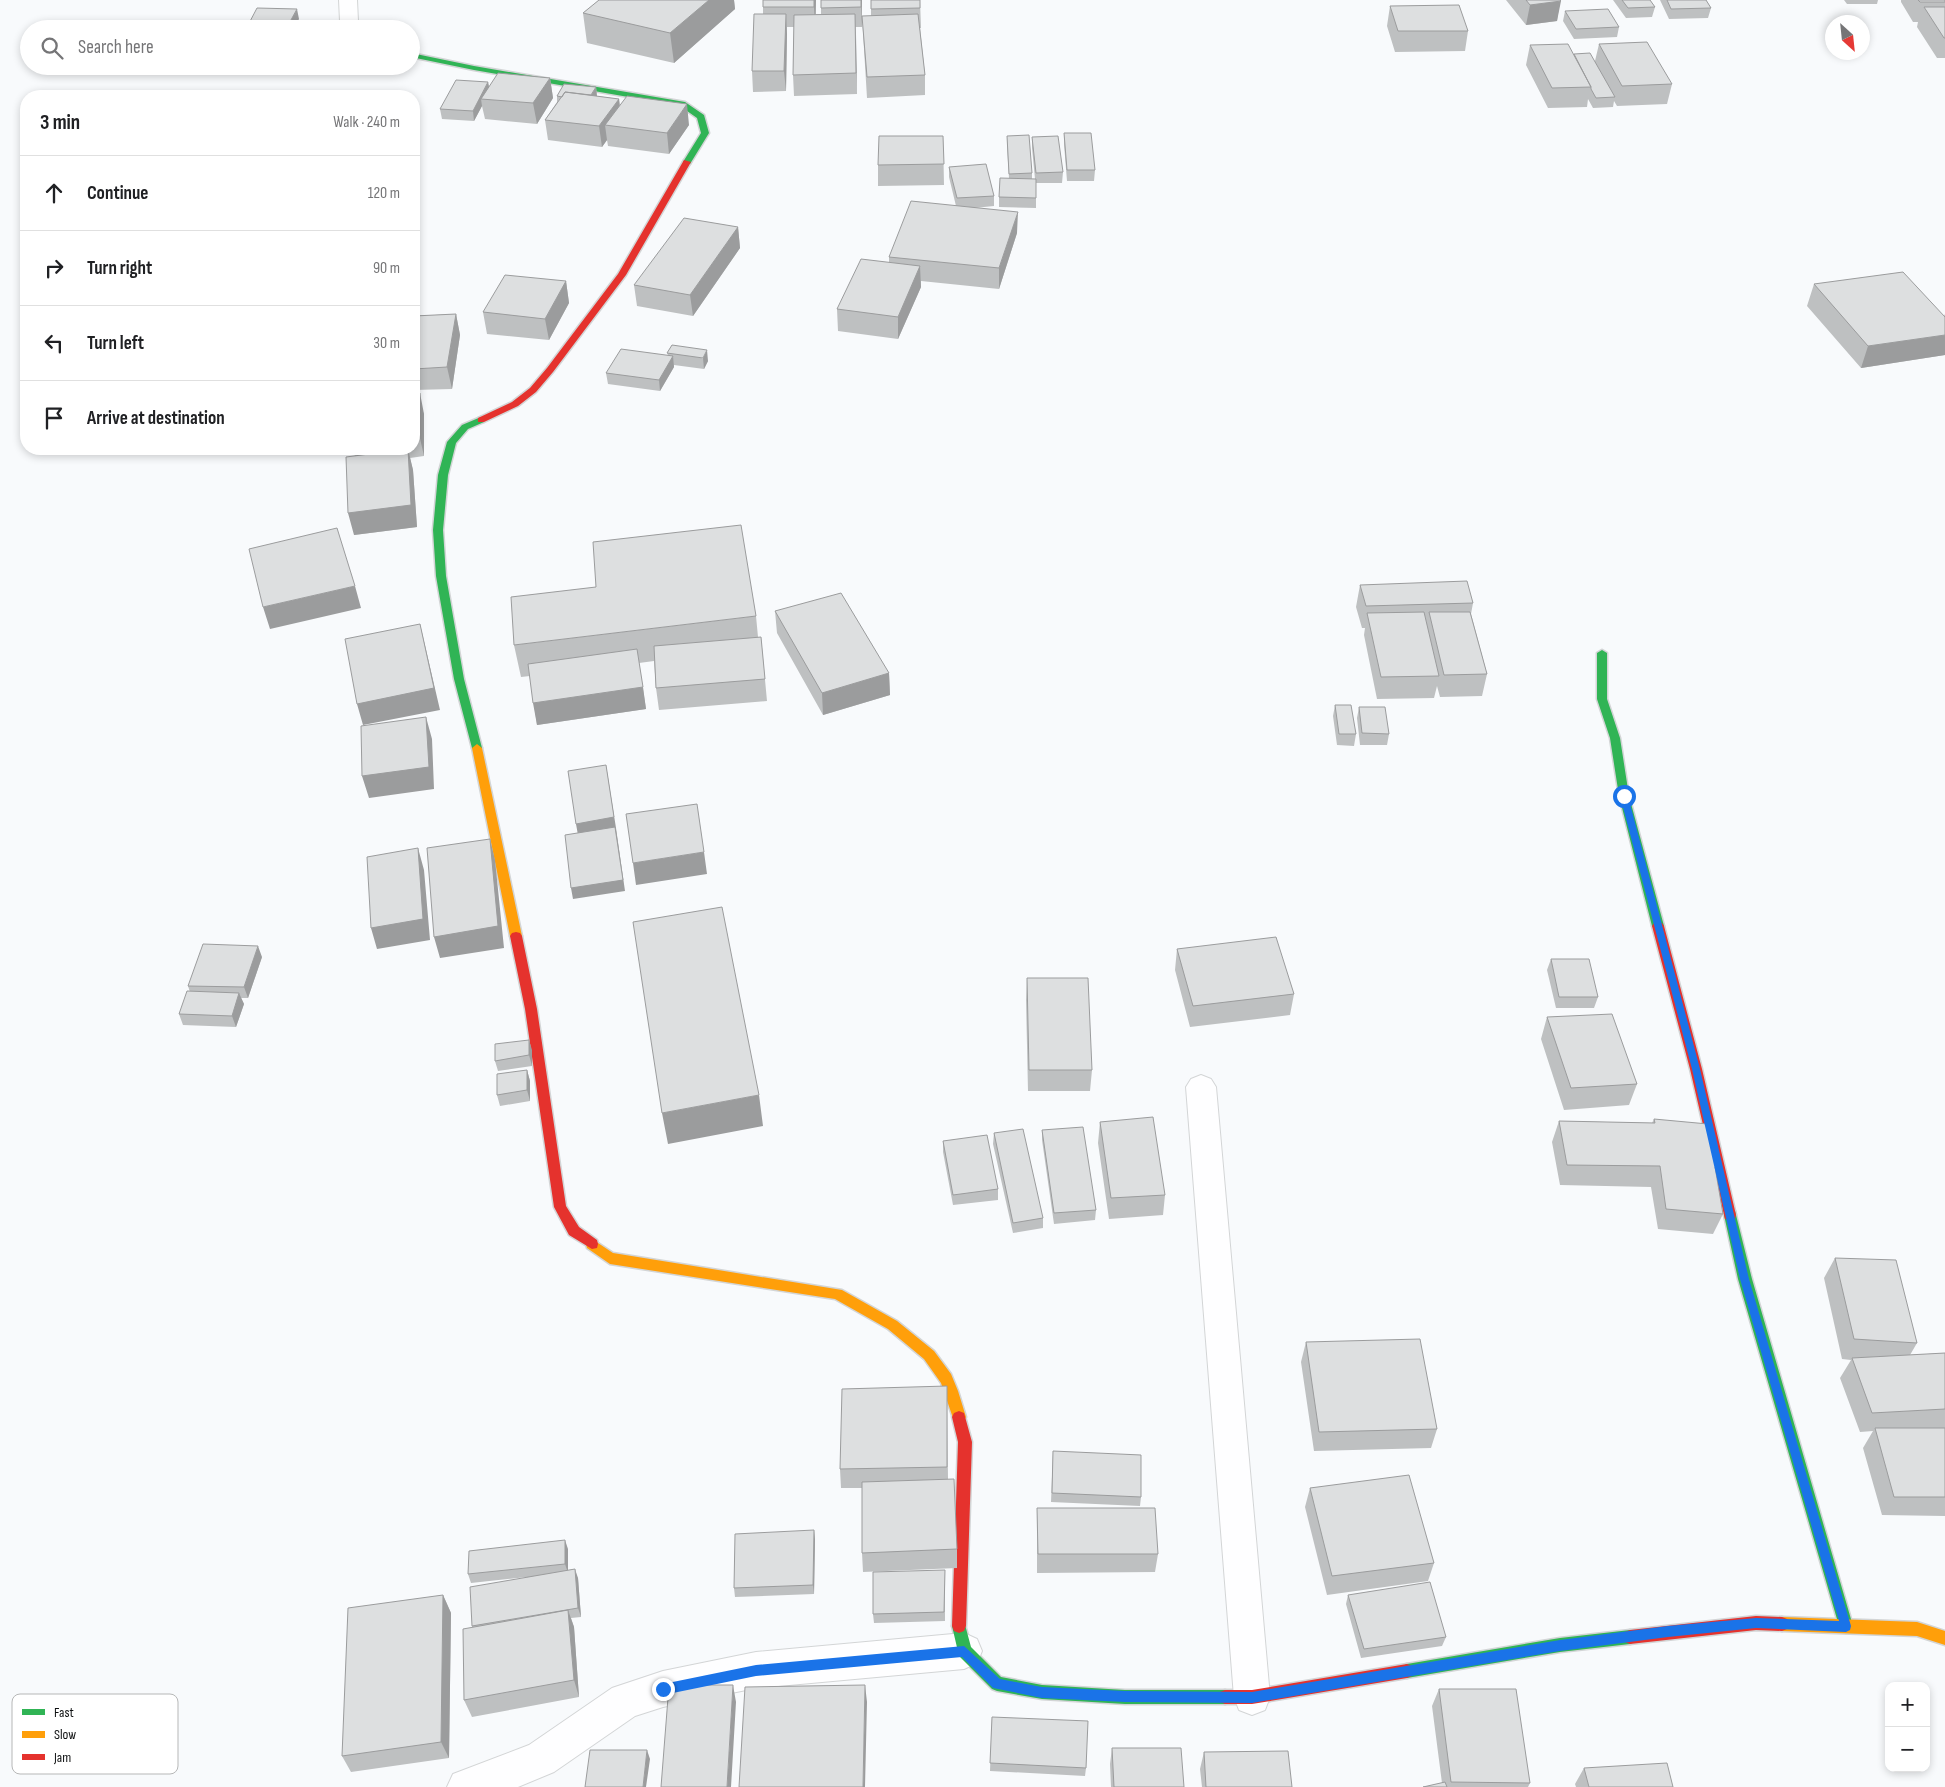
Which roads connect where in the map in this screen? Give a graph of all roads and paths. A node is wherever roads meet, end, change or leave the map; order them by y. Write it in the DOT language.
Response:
graph roads {
  1 [pos="348,0"];
  2 [pos="349,20"];
  3 [pos="420,57"];
  4 [pos="1602,653"];
  5 [pos="1202,1088"];
  6 [pos="1846,1626"];
  7 [pos="1945,1638"];
  8 [pos="964,1651"];
  9 [pos="1252,1697"];
  10 [pos="466,1787"];
  1 -- 2 [label="street"];
  3 -- 8 [label="street"];
  4 -- 6 [label="street"];
  5 -- 9 [label="street"];
  6 -- 7 [label="street"];
  6 -- 9 [label="street"];
  8 -- 9 [label="street"];
  8 -- 10 [label="street"];
}
